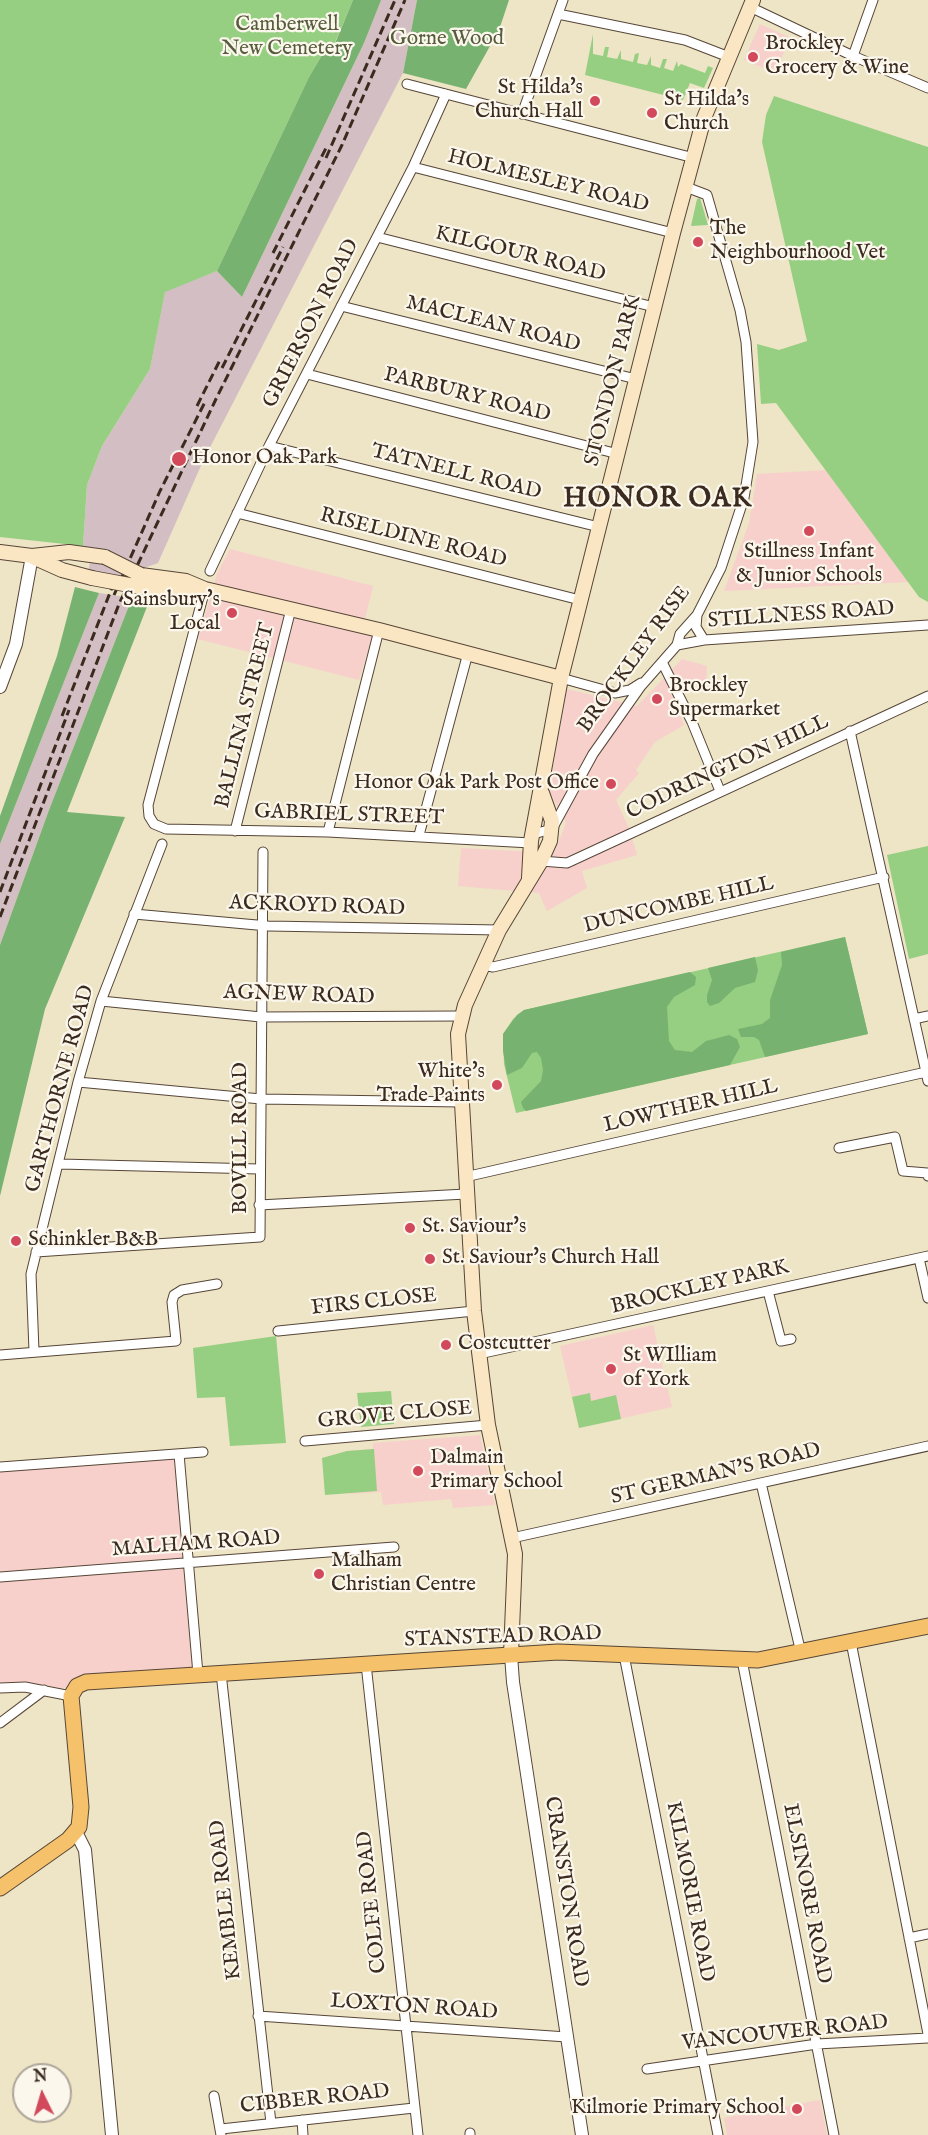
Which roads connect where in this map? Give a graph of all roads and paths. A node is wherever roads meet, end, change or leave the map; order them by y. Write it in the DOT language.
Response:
graph roads {
  1 [pos="563,0"];
  2 [pos="873,0"];
  3 [pos="751,4"];
  4 [pos="558,14"];
  5 [pos="853,56"];
  6 [pos="729,57"];
  7 [pos="407,84"];
  8 [pos="928,87"];
  9 [pos="446,94"];
  10 [pos="522,114"];
  11 [pos="693,158"];
  12 [pos="413,167"];
  13 [pos="686,186"];
  14 [pos="673,233"];
  15 [pos="377,237"];
  16 [pos="341,306"];
  17 [pos="654,307"];
  18 [pos="307,374"];
  19 [pos="636,379"];
  20 [pos="269,446"];
  21 [pos="618,454"];
  22 [pos="237,513"];
  23 [pos="599,527"];
  24 [pos="0,552"];
  25 [pos="32,556"];
  26 [pos="210,571"];
  27 [pos="141,581"];
  28 [pos="205,589"];
  29 [pos="580,600"];
  30 [pos="291,609"];
  31 [pos="697,615"];
  32 [pos="928,625"];
  33 [pos="380,630"];
  34 [pos="704,640"];
  35 [pos="676,645"];
  36 [pos="468,652"];
  37 [pos="662,662"];
  38 [pos="561,678"];
  39 [pos="648,679"];
  40 [pos="0,687"];
  41 [pos="615,693"];
  42 [pos="928,696"];
  43 [pos="620,715"];
  44 [pos="850,731"];
  45 [pos="720,791"];
  46 [pos="537,825"];
  47 [pos="552,829"];
  48 [pos="235,831"];
  49 [pos="328,832"];
  50 [pos="419,836"];
  51 [pos="162,844"];
  52 [pos="263,852"];
  53 [pos="541,861"];
  54 [pos="884,877"];
  55 [pos="528,878"];
  56 [pos="134,914"];
  57 [pos="262,925"];
  58 [pos="499,930"];
  59 [pos="483,965"];
  60 [pos="101,1001"];
  61 [pos="460,1016"];
  62 [pos="928,1016"];
  63 [pos="261,1017"];
  64 [pos="914,1019"];
  65 [pos="927,1076"];
  66 [pos="78,1082"];
  67 [pos="261,1099"];
  68 [pos="461,1102"];
  69 [pos="839,1148"];
  70 [pos="60,1164"];
  71 [pos="259,1169"];
  72 [pos="928,1176"];
  73 [pos="465,1177"];
  74 [pos="466,1194"];
  75 [pos="259,1205"];
  76 [pos="36,1252"];
  77 [pos="924,1257"];
  78 [pos="217,1284"];
  79 [pos="768,1291"];
  80 [pos="928,1298"];
  81 [pos="474,1311"];
  82 [pos="278,1331"];
  83 [pos="791,1339"];
  84 [pos="34,1352"];
  85 [pos="479,1354"];
  86 [pos="0,1355"];
  87 [pos="488,1425"];
  88 [pos="305,1442"];
  89 [pos="928,1446"];
  90 [pos="203,1452"];
  91 [pos="179,1454"];
  92 [pos="0,1467"];
  93 [pos="761,1484"];
  94 [pos="512,1538"];
  95 [pos="394,1547"];
  96 [pos="190,1562"];
  97 [pos="0,1577"];
  98 [pos="928,1626"];
  99 [pos="851,1642"];
  100 [pos="801,1653"];
  101 [pos="512,1655"];
  102 [pos="624,1656"];
  103 [pos="742,1660"];
  104 [pos="366,1664"];
  105 [pos="221,1673"];
  106 [pos="198,1674"];
  107 [pos="0,1688"];
  108 [pos="44,1690"];
  109 [pos="74,1691"];
  110 [pos="0,1723"];
  111 [pos="76,1833"];
  112 [pos="0,1888"];
  113 [pos="928,1934"];
  114 [pos="909,1938"];
  115 [pos="258,2016"];
  116 [pos="405,2026"];
  117 [pos="928,2036"];
  118 [pos="567,2037"];
  119 [pos="817,2044"];
  120 [pos="704,2061"];
  121 [pos="646,2069"];
  122 [pos="214,2096"];
  123 [pos="414,2108"];
  124 [pos="302,2120"];
  125 [pos="271,2123"];
  126 [pos="221,2132"];
  127 [pos="112,2135"];
  128 [pos="303,2135"];
  129 [pos="417,2135"];
  130 [pos="582,2135"];
  131 [pos="718,2135"];
  132 [pos="834,2135"];
  1 -- 4 [label="street"];
  2 -- 5 [label="street"];
  3 -- 5 [label="street"];
  3 -- 6 [label="main road, STONDON PARK"];
  4 -- 6 [label="street"];
  4 -- 10 [label="street"];
  5 -- 8 [label="street"];
  6 -- 11 [label="main road, STONDON PARK"];
  7 -- 9 [label="street"];
  9 -- 10 [label="street"];
  9 -- 12 [label="street, GRIERSON ROAD"];
  10 -- 11 [label="street"];
  11 -- 13 [label="main road, STONDON PARK"];
  12 -- 14 [label="street, HOLMESLEY ROAD"];
  12 -- 15 [label="street, GRIERSON ROAD"];
  13 -- 14 [label="main road, STONDON PARK"];
  13 -- 31 [label="street, BROCKLEY RISE"];
  14 -- 17 [label="main road, STONDON PARK"];
  15 -- 16 [label="street, GRIERSON ROAD"];
  15 -- 17 [label="street, KILGOUR ROAD"];
  16 -- 18 [label="street, GRIERSON ROAD"];
  16 -- 19 [label="street, MACLEAN ROAD"];
  17 -- 19 [label="main road, STONDON PARK"];
  18 -- 20 [label="street, GRIERSON ROAD"];
  18 -- 21 [label="street, PARBURY ROAD"];
  19 -- 21 [label="main road, STONDON PARK"];
  20 -- 22 [label="street, GRIERSON ROAD"];
  20 -- 23 [label="street, TATNELL ROAD"];
  21 -- 23 [label="main road, STONDON PARK"];
  22 -- 26 [label="street, GRIERSON ROAD"];
  22 -- 29 [label="street, RISELDINE ROAD"];
  23 -- 29 [label="main road, STONDON PARK"];
  24 -- 25 [label="main road"];
  25 -- 27 [label="main road, bridge"];
  25 -- 27 [label="main road, bridge"];
  25 -- 40 [label="street"];
  27 -- 28 [label="main road"];
  28 -- 30 [label="main road"];
  28 -- 48 [label="street, GABRIEL STREET"];
  29 -- 38 [label="main road, STONDON PARK"];
  30 -- 33 [label="main road"];
  30 -- 48 [label="street, BALLINA STREET"];
  31 -- 34 [label="street"];
  31 -- 35 [label="street, BROCKLEY RISE"];
  32 -- 34 [label="street, STILLNESS ROAD"];
  33 -- 36 [label="main road"];
  33 -- 49 [label="street"];
  34 -- 35 [label="street, STILLNESS ROAD"];
  35 -- 37 [label="street, BROCKLEY RISE"];
  36 -- 38 [label="main road"];
  36 -- 50 [label="street"];
  37 -- 39 [label="street, BROCKLEY RISE"];
  37 -- 45 [label="street"];
  38 -- 41 [label="street"];
  38 -- 46 [label="main road, STONDON PARK"];
  39 -- 41 [label="street"];
  39 -- 43 [label="street, BROCKLEY RISE"];
  41 -- 43 [label="street"];
  42 -- 44 [label="street, CODRINGTON HILL"];
  43 -- 47 [label="street, BROCKLEY RISE"];
  44 -- 45 [label="street, CODRINGTON HILL"];
  44 -- 54 [label="street"];
  45 -- 53 [label="street, CODRINGTON HILL"];
  46 -- 47 [label="main road, STONDON PARK"];
  46 -- 50 [label="street, GABRIEL STREET"];
  46 -- 55 [label="main road, STONDON PARK"];
  47 -- 53 [label="main road, STONDON PARK"];
  48 -- 49 [label="street, GABRIEL STREET"];
  49 -- 50 [label="street, GABRIEL STREET"];
  51 -- 56 [label="street, GARTHORNE ROAD"];
  52 -- 57 [label="street, BOVILL ROAD"];
  53 -- 55 [label="main road, STONDON PARK"];
  54 -- 59 [label="street, DUNCOMBE HILL"];
  54 -- 64 [label="street"];
  55 -- 58 [label="main road"];
  56 -- 57 [label="street, ACKROYD ROAD"];
  56 -- 60 [label="street, GARTHORNE ROAD"];
  57 -- 58 [label="street, ACKROYD ROAD"];
  57 -- 63 [label="street, BOVILL ROAD"];
  58 -- 59 [label="main road"];
  59 -- 61 [label="main road"];
  60 -- 63 [label="street, AGNEW ROAD"];
  60 -- 66 [label="street, GARTHORNE ROAD"];
  61 -- 63 [label="street, AGNEW ROAD"];
  61 -- 68 [label="main road"];
  62 -- 64 [label="street"];
  63 -- 67 [label="street, BOVILL ROAD"];
  64 -- 65 [label="street"];
  65 -- 73 [label="street, LOWTHER HILL"];
  66 -- 67 [label="street"];
  66 -- 70 [label="street, GARTHORNE ROAD"];
  67 -- 68 [label="street"];
  67 -- 71 [label="street, BOVILL ROAD"];
  68 -- 73 [label="main road"];
  69 -- 72 [label="street"];
  70 -- 71 [label="street"];
  70 -- 76 [label="street, GARTHORNE ROAD"];
  71 -- 75 [label="street, BOVILL ROAD"];
  73 -- 74 [label="main road"];
  74 -- 75 [label="street"];
  74 -- 81 [label="main road"];
  75 -- 76 [label="street, BOVILL ROAD"];
  76 -- 84 [label="street, GARTHORNE ROAD"];
  77 -- 79 [label="street, BROCKLEY PARK"];
  77 -- 80 [label="street"];
  78 -- 84 [label="street"];
  79 -- 83 [label="street"];
  79 -- 85 [label="street, BROCKLEY PARK"];
  81 -- 82 [label="street, FIRS CLOSE"];
  81 -- 85 [label="main road"];
  84 -- 86 [label="street"];
  85 -- 87 [label="main road"];
  87 -- 88 [label="street, GROVE CLOSE"];
  87 -- 94 [label="main road"];
  89 -- 93 [label="street, ST GERMAN'S ROAD"];
  90 -- 91 [label="street"];
  91 -- 92 [label="street"];
  91 -- 96 [label="street"];
  93 -- 94 [label="street, ST GERMAN'S ROAD"];
  93 -- 100 [label="street"];
  94 -- 101 [label="main road"];
  95 -- 96 [label="street, MALHAM ROAD"];
  96 -- 97 [label="street, MALHAM ROAD"];
  96 -- 106 [label="street"];
  98 -- 99 [label="highway, STANSTEAD ROAD"];
  99 -- 100 [label="highway, STANSTEAD ROAD"];
  99 -- 114 [label="street"];
  100 -- 103 [label="highway, STANSTEAD ROAD"];
  101 -- 102 [label="highway, STANSTEAD ROAD"];
  101 -- 104 [label="highway, STANSTEAD ROAD"];
  101 -- 118 [label="street, CRANSTON ROAD"];
  102 -- 103 [label="highway, STANSTEAD ROAD"];
  102 -- 120 [label="street, KILMORIE ROAD"];
  103 -- 119 [label="street, ELSINORE ROAD"];
  104 -- 105 [label="highway, STANSTEAD ROAD"];
  104 -- 116 [label="street, COLFE ROAD"];
  105 -- 106 [label="highway, STANSTEAD ROAD"];
  105 -- 115 [label="street, KEMBLE ROAD"];
  106 -- 109 [label="highway, STANSTEAD ROAD"];
  107 -- 108 [label="street, STANSTEAD ROAD"];
  108 -- 109 [label="street, STANSTEAD ROAD"];
  108 -- 110 [label="street"];
  109 -- 111 [label="highway"];
  111 -- 112 [label="highway"];
  111 -- 127 [label="street"];
  113 -- 114 [label="street"];
  114 -- 117 [label="street"];
  115 -- 116 [label="street, LOXTON ROAD"];
  115 -- 125 [label="street, KEMBLE ROAD"];
  116 -- 118 [label="street, LOXTON ROAD"];
  116 -- 123 [label="street, COLFE ROAD"];
  117 -- 119 [label="street, VANCOUVER ROAD"];
  118 -- 130 [label="street, CRANSTON ROAD"];
  119 -- 120 [label="street, VANCOUVER ROAD"];
  119 -- 132 [label="street, ELSINORE ROAD"];
  120 -- 121 [label="street, VANCOUVER ROAD"];
  120 -- 131 [label="street, KILMORIE ROAD"];
  122 -- 126 [label="street"];
  123 -- 124 [label="street, CIBBER ROAD"];
  123 -- 129 [label="street, COLFE ROAD"];
  124 -- 125 [label="street, CIBBER ROAD"];
  124 -- 128 [label="street"];
  125 -- 126 [label="street, CIBBER ROAD"];
}
